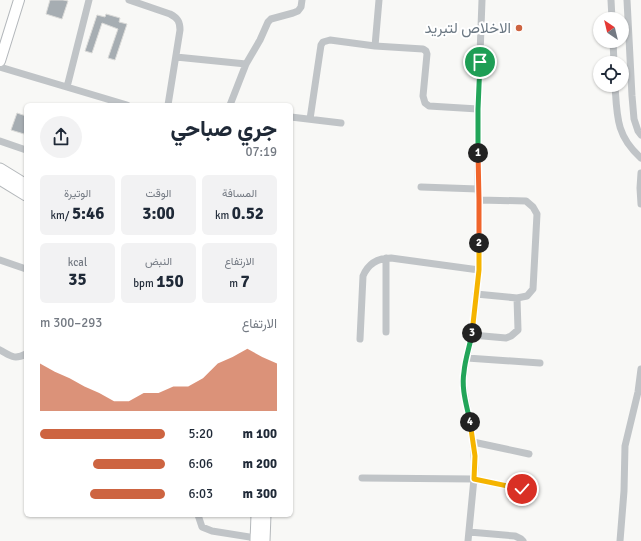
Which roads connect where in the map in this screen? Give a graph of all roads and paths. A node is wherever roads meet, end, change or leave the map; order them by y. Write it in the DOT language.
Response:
graph roads {
  1 [pos="18,0"];
  2 [pos="89,0"];
  3 [pos="129,0"];
  4 [pos="302,0"];
  5 [pos="379,0"];
  6 [pos="482,0"];
  7 [pos="611,0"];
  8 [pos="627,0"];
  9 [pos="612,12"];
  10 [pos="375,46"];
  11 [pos="176,57"];
  12 [pos="0,61"];
  13 [pos="246,64"];
  14 [pos="0,67"];
  15 [pos="67,87"];
  16 [pos="616,92"];
  17 [pos="120,103"];
  18 [pos="168,103"];
  19 [pos="231,103"];
  20 [pos="478,109"];
  21 [pos="293,117"];
  22 [pos="310,119"];
  23 [pos="341,123"];
  24 [pos="641,135"];
  25 [pos="0,141"];
  26 [pos="24,149"];
  27 [pos="641,158"];
  28 [pos="0,169"];
  29 [pos="641,173"];
  30 [pos="0,179"];
  31 [pos="24,184"];
  32 [pos="421,187"];
  33 [pos="478,189"];
  34 [pos="24,194"];
  35 [pos="479,200"];
  36 [pos="641,204"];
  37 [pos="386,258"];
  38 [pos="0,260"];
  39 [pos="24,268"];
  40 [pos="479,270"];
  41 [pos="476,294"];
  42 [pos="517,298"];
  43 [pos="386,332"];
  44 [pos="472,335"];
  45 [pos="360,339"];
  46 [pos="0,350"];
  47 [pos="24,355"];
  48 [pos="467,358"];
  49 [pos="540,363"];
  50 [pos="641,369"];
  51 [pos="473,442"];
  52 [pos="529,454"];
  53 [pos="362,478"];
  54 [pos="474,479"];
  55 [pos="522,489"];
  56 [pos="199,517"];
  57 [pos="257,517"];
  58 [pos="265,517"];
  59 [pos="469,532"];
  60 [pos="259,540"];
  61 [pos="468,541"];
  62 [pos="522,541"];
  63 [pos="620,541"];
  1 -- 12 [label="street"];
  2 -- 15 [label="street"];
  3 -- 11 [label="street"];
  4 -- 13 [label="street"];
  5 -- 10 [label="street"];
  6 -- 20 [label="street"];
  7 -- 9 [label="street"];
  8 -- 24 [label="street"];
  10 -- 20 [label="street"];
  10 -- 22 [label="street"];
  11 -- 13 [label="street"];
  11 -- 18 [label="street"];
  13 -- 19 [label="street"];
  14 -- 15 [label="street"];
  15 -- 17 [label="street"];
  16 -- 27 [label="street"];
  20 -- 33 [label="street"];
  21 -- 22 [label="street"];
  22 -- 23 [label="street"];
  25 -- 26 [label="street"];
  28 -- 31 [label="main road"];
  29 -- 36 [label="street"];
  30 -- 34 [label="main road"];
  32 -- 33 [label="street"];
  33 -- 35 [label="street"];
  35 -- 40 [label="street"];
  35 -- 42 [label="street"];
  37 -- 40 [label="street"];
  37 -- 43 [label="street"];
  37 -- 45 [label="street"];
  38 -- 39 [label="street"];
  40 -- 41 [label="street"];
  41 -- 42 [label="street"];
  41 -- 44 [label="street"];
  42 -- 44 [label="street"];
  44 -- 48 [label="street"];
  46 -- 47 [label="street"];
  48 -- 49 [label="street"];
  48 -- 51 [label="street"];
  50 -- 63 [label="street"];
  51 -- 52 [label="street"];
  51 -- 54 [label="street"];
  53 -- 54 [label="street"];
  54 -- 55 [label="street"];
  54 -- 59 [label="street"];
  56 -- 60 [label="street"];
  57 -- 60 [label="main road"];
  58 -- 60 [label="main road"];
  59 -- 61 [label="street"];
  59 -- 62 [label="street"];
}
